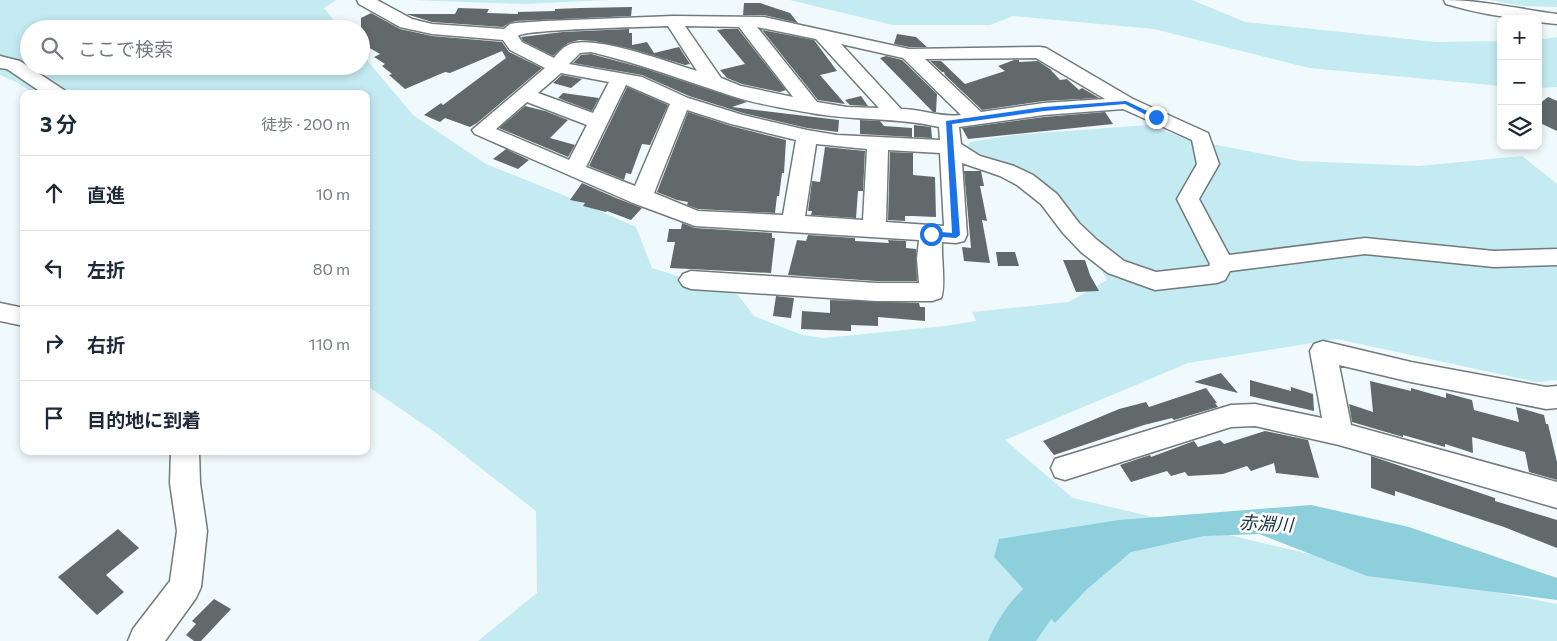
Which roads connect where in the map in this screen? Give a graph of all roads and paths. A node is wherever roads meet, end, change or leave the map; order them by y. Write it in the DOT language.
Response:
graph roads {
  1 [pos="365,0"];
  2 [pos="1452,0"];
  3 [pos="1557,19"];
  4 [pos="673,21"];
  5 [pos="745,23"];
  6 [pos="508,35"];
  7 [pos="824,37"];
  8 [pos="909,54"];
  9 [pos="0,62"];
  10 [pos="557,67"];
  11 [pos="20,70"];
  12 [pos="27,75"];
  13 [pos="620,78"];
  14 [pos="714,82"];
  15 [pos="51,90"];
  16 [pos="524,94"];
  17 [pos="680,102"];
  18 [pos="1126,102"];
  19 [pos="811,107"];
  20 [pos="894,113"];
  21 [pos="975,118"];
  22 [pos="598,122"];
  23 [pos="948,122"];
  24 [pos="808,136"];
  25 [pos="878,143"];
  26 [pos="951,147"];
  27 [pos="574,170"];
  28 [pos="641,198"];
  29 [pos="793,223"];
  30 [pos="874,229"];
  31 [pos="931,234"];
  32 [pos="1557,258"];
  33 [pos="1222,264"];
  34 [pos="691,280"];
  35 [pos="1557,397"];
  36 [pos="1338,432"];
  37 [pos="185,455"];
  38 [pos="1064,468"];
  39 [pos="1557,495"];
  40 [pos="145,641"];
  1 -- 6 [label="street"];
  2 -- 3 [label="street"];
  4 -- 5 [label="street"];
  4 -- 6 [label="street"];
  4 -- 14 [label="street"];
  5 -- 7 [label="street"];
  5 -- 19 [label="street"];
  6 -- 10 [label="street"];
  7 -- 8 [label="street"];
  7 -- 20 [label="street"];
  8 -- 18 [label="street"];
  8 -- 21 [label="street"];
  9 -- 11 [label="street"];
  10 -- 13 [label="street"];
  10 -- 14 [label="street"];
  10 -- 16 [label="street"];
  12 -- 15 [label="street"];
  13 -- 17 [label="street"];
  13 -- 22 [label="street"];
  14 -- 19 [label="street"];
  16 -- 22 [label="street"];
  16 -- 27 [label="street"];
  17 -- 24 [label="street"];
  17 -- 28 [label="street"];
  18 -- 21 [label="street"];
  18 -- 33 [label="street"];
  19 -- 20 [label="street"];
  20 -- 23 [label="street"];
  21 -- 23 [label="street"];
  22 -- 27 [label="street"];
  23 -- 26 [label="street"];
  24 -- 25 [label="street"];
  24 -- 29 [label="street"];
  25 -- 26 [label="street"];
  25 -- 30 [label="street"];
  26 -- 31 [label="street"];
  26 -- 33 [label="street"];
  27 -- 28 [label="street"];
  28 -- 29 [label="street"];
  29 -- 30 [label="street"];
  30 -- 31 [label="street"];
  31 -- 34 [label="street"];
  32 -- 33 [label="street"];
  35 -- 36 [label="street"];
  36 -- 38 [label="street"];
  36 -- 39 [label="street"];
  37 -- 40 [label="street"];
}
